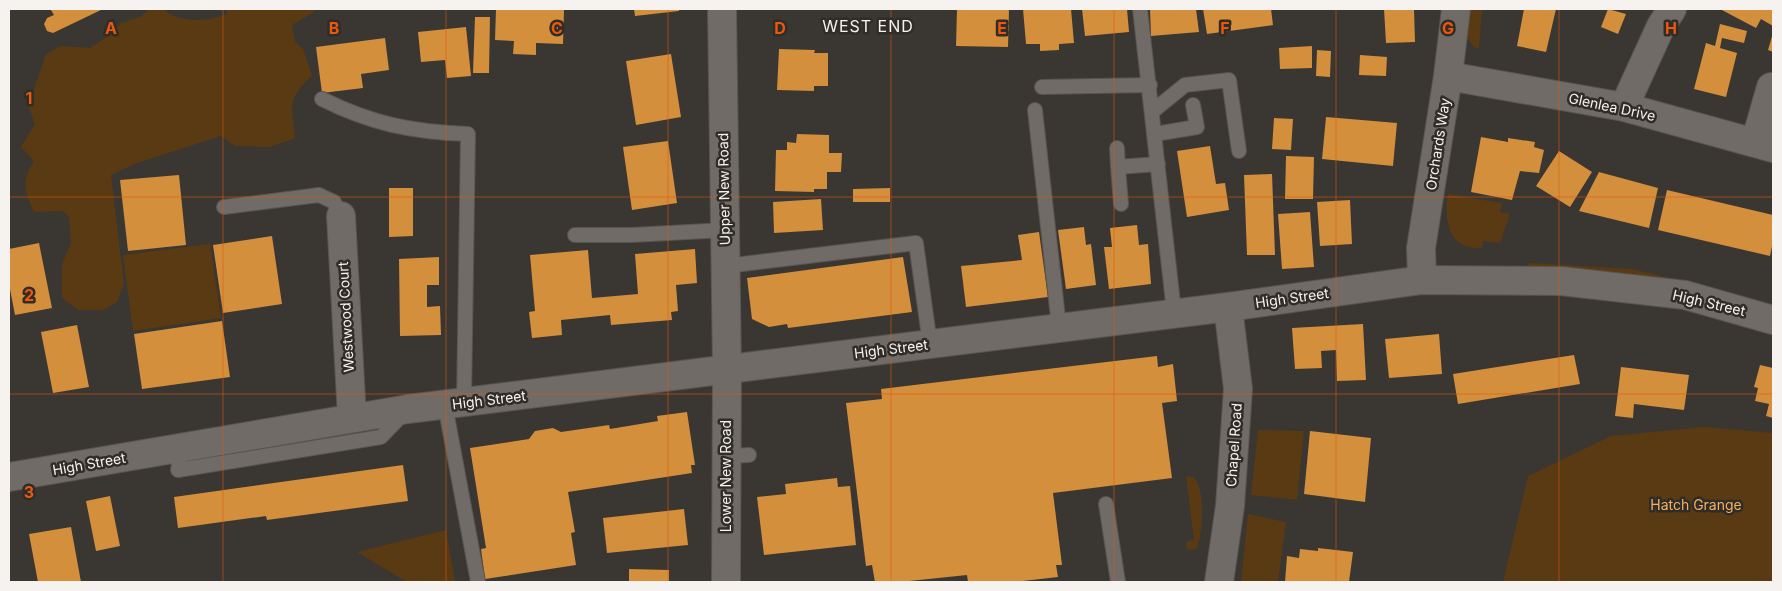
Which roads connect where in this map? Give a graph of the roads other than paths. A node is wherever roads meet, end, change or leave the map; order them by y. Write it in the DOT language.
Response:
graph roads {
  1 [pos="722,9"];
  2 [pos="1140,9"];
  3 [pos="1456,9"];
  4 [pos="1672,9"];
  5 [pos="1448,76"];
  6 [pos="1150,85"];
  7 [pos="1042,87"];
  8 [pos="1771,87"];
  9 [pos="322,99"];
  10 [pos="1193,105"];
  11 [pos="1624,107"];
  12 [pos="1035,110"];
  13 [pos="1153,111"];
  14 [pos="1155,134"];
  15 [pos="1764,145"];
  16 [pos="1117,148"];
  17 [pos="1239,151"];
  18 [pos="1158,164"];
  19 [pos="1118,167"];
  20 [pos="1122,204"];
  21 [pos="224,207"];
  22 [pos="341,216"];
  23 [pos="725,230"];
  24 [pos="575,235"];
  25 [pos="726,266"];
  26 [pos="1422,280"];
  27 [pos="1228,307"];
  28 [pos="1174,312"];
  29 [pos="1773,320"];
  30 [pos="1059,327"];
  31 [pos="930,344"];
  32 [pos="727,370"];
  33 [pos="455,404"];
  34 [pos="408,409"];
  35 [pos="352,418"];
  36 [pos="181,448"];
  37 [pos="9,477"];
  38 [pos="1106,504"];
  39 [pos="478,582"];
  40 [pos="726,582"];
  41 [pos="1118,582"];
  42 [pos="1219,582"];
  1 -- 23 [label="street, Upper New Road"];
  2 -- 6 [label="lane"];
  3 -- 5 [label="street, Orchards Way"];
  4 -- 11 [label="street"];
  5 -- 11 [label="street, Glenlea Drive"];
  5 -- 26 [label="street, Orchards Way"];
  6 -- 7 [label="lane"];
  6 -- 13 [label="lane"];
  8 -- 15 [label="street"];
  9 -- 33 [label="lane"];
  10 -- 14 [label="lane"];
  11 -- 15 [label="street, Glenlea Drive"];
  12 -- 30 [label="lane"];
  13 -- 14 [label="lane"];
  13 -- 17 [label="lane"];
  14 -- 18 [label="lane"];
  16 -- 19 [label="lane"];
  18 -- 19 [label="lane"];
  18 -- 28 [label="lane"];
  19 -- 20 [label="lane"];
  21 -- 22 [label="lane"];
  22 -- 35 [label="street, Westwood Court"];
  23 -- 24 [label="lane"];
  23 -- 25 [label="street, Upper New Road"];
  25 -- 31 [label="lane"];
  25 -- 32 [label="street, Upper New Road"];
  26 -- 27 [label="street, High Street"];
  26 -- 29 [label="street, High Street"];
  27 -- 28 [label="street, High Street"];
  27 -- 42 [label="street, Chapel Road"];
  28 -- 30 [label="street, High Street"];
  30 -- 31 [label="street, High Street"];
  31 -- 32 [label="street, High Street"];
  32 -- 33 [label="street, High Street"];
  32 -- 40 [label="street, Lower New Road"];
  33 -- 34 [label="street, High Street"];
  33 -- 39 [label="lane"];
  34 -- 35 [label="street, High Street"];
  34 -- 36 [label="lane"];
  35 -- 36 [label="street, High Street"];
  36 -- 37 [label="street, High Street"];
  38 -- 41 [label="lane"];
}
